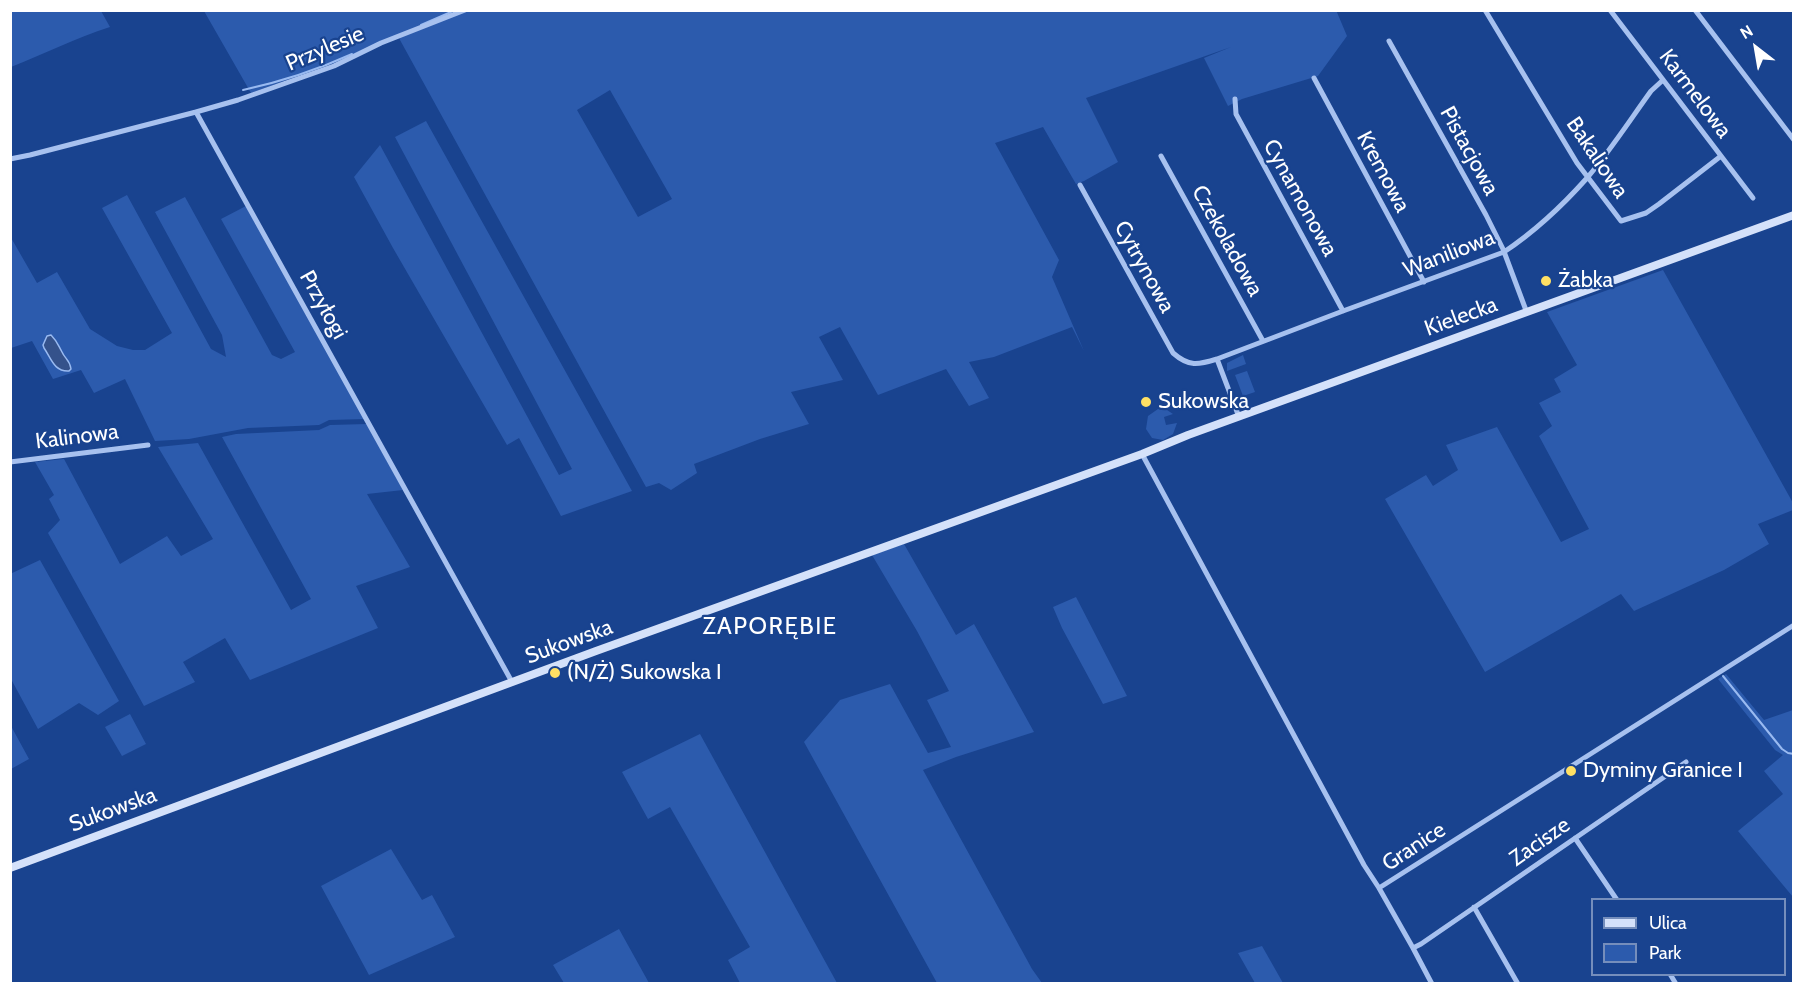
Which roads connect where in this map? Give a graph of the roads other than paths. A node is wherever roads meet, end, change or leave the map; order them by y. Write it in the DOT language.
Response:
graph roads {
  1 [pos="465,10"];
  2 [pos="1485,10"];
  3 [pos="1610,10"];
  4 [pos="1695,10"];
  5 [pos="1389,41"];
  6 [pos="1314,78"];
  7 [pos="1663,80"];
  8 [pos="1235,99"];
  9 [pos="196,112"];
  10 [pos="1794,140"];
  11 [pos="1161,156"];
  12 [pos="1721,156"];
  13 [pos="10,159"];
  14 [pos="1587,178"];
  15 [pos="1080,185"];
  16 [pos="1753,198"];
  17 [pos="1794,215"];
  18 [pos="1504,252"];
  19 [pos="1424,282"];
  20 [pos="1343,311"];
  21 [pos="1527,312"];
  22 [pos="1263,341"];
  23 [pos="1217,359"];
  24 [pos="1183,362"];
  25 [pos="1239,417"];
  26 [pos="148,445"];
  27 [pos="1142,454"];
  28 [pos="10,462"];
  29 [pos="1794,626"];
  30 [pos="512,682"];
  31 [pos="1686,762"];
  32 [pos="1575,838"];
  33 [pos="10,868"];
  34 [pos="1379,888"];
  35 [pos="1616,898"];
  36 [pos="1474,907"];
  37 [pos="1413,948"];
  38 [pos="1432,984"];
  39 [pos="1518,984"];
  1 -- 9 [label="street, Przylesie"];
  2 -- 14 [label="street, Bakaliowa"];
  3 -- 7 [label="street, Karmelowa"];
  4 -- 10 [label="street"];
  5 -- 18 [label="street, Pistacjowa"];
  6 -- 19 [label="street, Kremowa"];
  7 -- 12 [label="street, Karmelowa"];
  7 -- 14 [label="street, Waniliowa"];
  8 -- 20 [label="street, Cynamonowa"];
  9 -- 13 [label="street"];
  9 -- 30 [label="street, Przyłogi"];
  11 -- 22 [label="street, Czekoladowa"];
  12 -- 14 [label="street, Bakaliowa"];
  12 -- 16 [label="street, Karmelowa"];
  14 -- 18 [label="street, Waniliowa"];
  15 -- 24 [label="street, Cytrynowa"];
  17 -- 21 [label="street, Kielecka"];
  18 -- 19 [label="street, Waniliowa"];
  18 -- 21 [label="street, Pistacjowa"];
  19 -- 20 [label="street, Waniliowa"];
  20 -- 22 [label="street, Waniliowa"];
  21 -- 25 [label="street, Kielecka"];
  22 -- 23 [label="street, Waniliowa"];
  23 -- 24 [label="street, Waniliowa"];
  23 -- 25 [label="street"];
  25 -- 27 [label="street, Kielecka"];
  26 -- 28 [label="street, Kalinowa"];
  27 -- 30 [label="street, Sukowska"];
  27 -- 34 [label="street, Granice"];
  29 -- 34 [label="street, Granice"];
  30 -- 33 [label="street, Sukowska"];
  31 -- 32 [label="street, Zacisze"];
  32 -- 35 [label="street"];
  32 -- 36 [label="street, Zacisze"];
  34 -- 37 [label="street"];
  36 -- 37 [label="street, Zacisze"];
  36 -- 39 [label="street"];
  37 -- 38 [label="street"];
}
